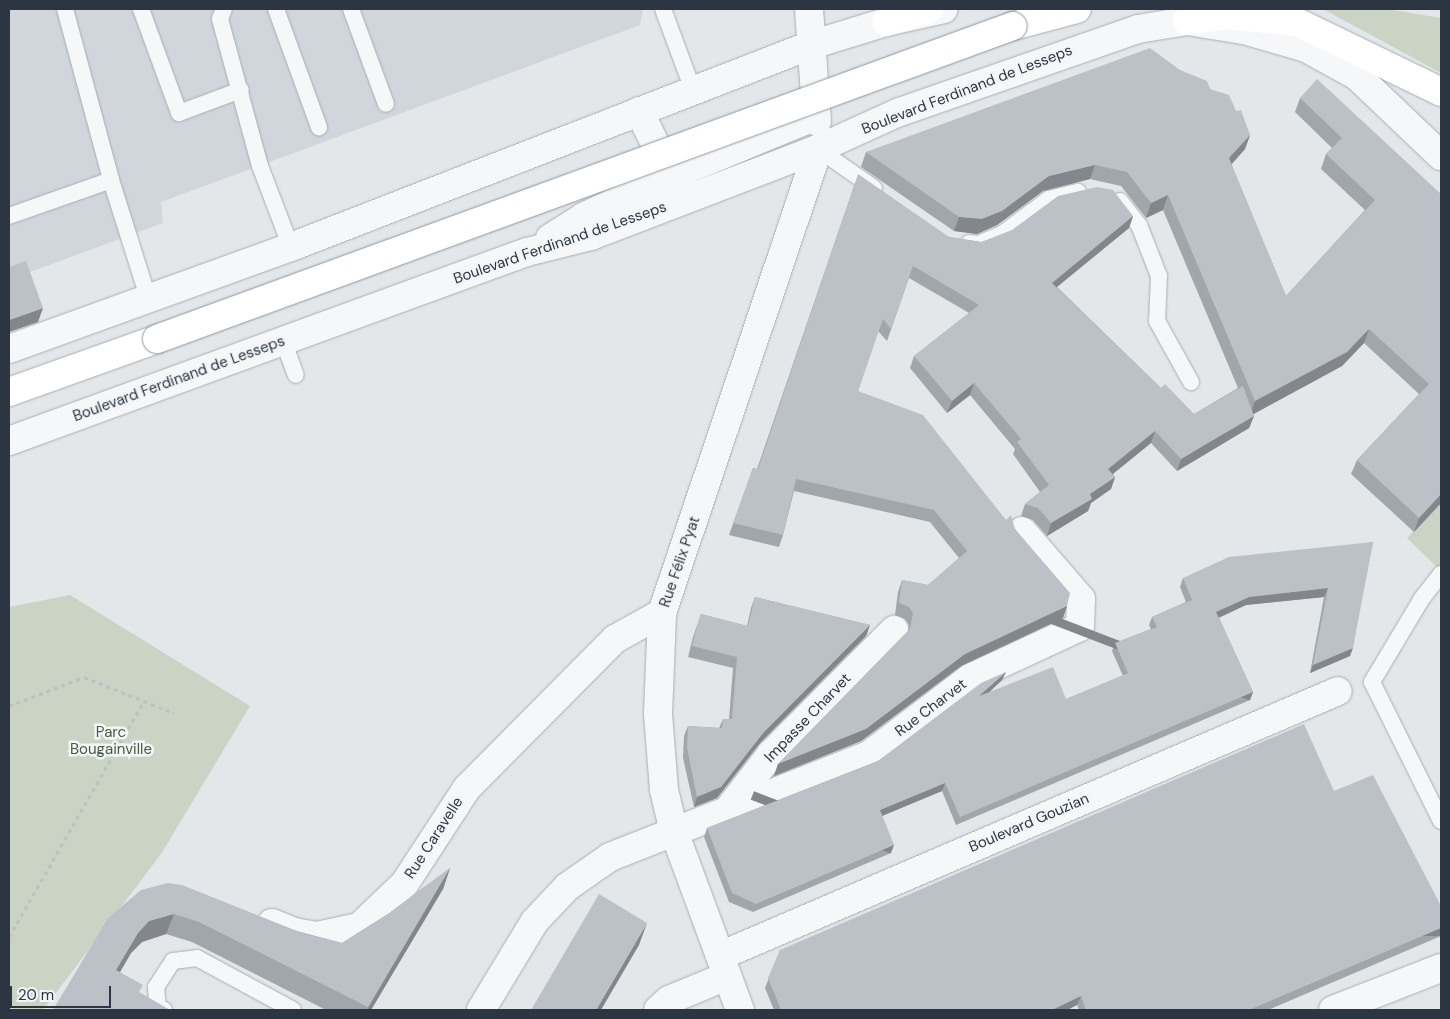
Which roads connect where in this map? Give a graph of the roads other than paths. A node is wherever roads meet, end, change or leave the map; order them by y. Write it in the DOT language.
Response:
graph roads {
  1 [pos="65,9"];
  2 [pos="141,9"];
  3 [pos="224,9"];
  4 [pos="276,9"];
  5 [pos="351,9"];
  6 [pos="663,9"];
  7 [pos="809,9"];
  8 [pos="929,9"];
  9 [pos="944,9"];
  10 [pos="1055,9"];
  11 [pos="1077,9"];
  12 [pos="1187,21"];
  13 [pos="886,22"];
  14 [pos="1013,26"];
  15 [pos="811,46"];
  16 [pos="242,90"];
  17 [pos="693,90"];
  18 [pos="1441,92"];
  19 [pos="386,104"];
  20 [pos="639,111"];
  21 [pos="816,116"];
  22 [pos="319,128"];
  23 [pos="818,149"];
  24 [pos="1441,156"];
  25 [pos="664,178"];
  26 [pos="111,180"];
  27 [pos="884,195"];
  28 [pos="9,216"];
  29 [pos="950,241"];
  30 [pos="292,246"];
  31 [pos="527,252"];
  32 [pos="148,297"];
  33 [pos="283,340"];
  34 [pos="9,349"];
  35 [pos="296,374"];
  36 [pos="1191,382"];
  37 [pos="9,392"];
  38 [pos="9,441"];
  39 [pos="1022,531"];
  40 [pos="1441,574"];
  41 [pos="662,613"];
  42 [pos="894,630"];
  43 [pos="1338,691"];
  44 [pos="727,811"];
  45 [pos="1441,822"];
  46 [pos="674,832"];
  47 [pos="251,916"];
  48 [pos="724,966"];
  49 [pos="1441,968"];
  50 [pos="1348,1007"];
  51 [pos="164,1010"];
  52 [pos="293,1010"];
  53 [pos="481,1010"];
  54 [pos="658,1010"];
  55 [pos="740,1010"];
  1 -- 26 [label="lane"];
  2 -- 16 [label="lane"];
  3 -- 16 [label="lane"];
  4 -- 22 [label="lane"];
  5 -- 19 [label="lane"];
  6 -- 17 [label="lane"];
  7 -- 15 [label="street"];
  8 -- 13 [label="main road"];
  9 -- 13 [label="street"];
  10 -- 14 [label="main road"];
  11 -- 14 [label="main road"];
  12 -- 18 [label="main road"];
  12 -- 23 [label="street, Boulevard Ferdinand de Lesseps"];
  12 -- 24 [label="street"];
  13 -- 15 [label="street"];
  14 -- 37 [label="main road, bridge"];
  15 -- 17 [label="street"];
  15 -- 21 [label="street"];
  16 -- 30 [label="lane"];
  17 -- 20 [label="street"];
  20 -- 25 [label="street"];
  20 -- 30 [label="street"];
  21 -- 23 [label="street"];
  21 -- 25 [label="street"];
  23 -- 27 [label="lane"];
  23 -- 31 [label="street, Boulevard Ferdinand de Lesseps"];
  23 -- 41 [label="street, Rue Félix Pyat"];
  25 -- 31 [label="street"];
  26 -- 28 [label="lane"];
  26 -- 32 [label="lane"];
  29 -- 36 [label="lane"];
  30 -- 32 [label="street"];
  31 -- 33 [label="street, Boulevard Ferdinand de Lesseps"];
  32 -- 34 [label="street"];
  33 -- 35 [label="lane"];
  33 -- 38 [label="street, Boulevard Ferdinand de Lesseps"];
  39 -- 44 [label="street, Rue Charvet"];
  40 -- 45 [label="lane"];
  41 -- 46 [label="street, Rue Félix Pyat"];
  41 -- 47 [label="street, Rue Caravelle"];
  42 -- 44 [label="street, Impasse Charvet"];
  43 -- 48 [label="street, Boulevard Gouzian"];
  44 -- 46 [label="street, Rue Charvet"];
  46 -- 48 [label="street, Rue Félix Pyat"];
  46 -- 53 [label="street, Rue Charvet"];
  48 -- 54 [label="street, Boulevard Gouzian"];
  48 -- 55 [label="street, Rue Félix Pyat"];
  49 -- 50 [label="street"];
  51 -- 52 [label="lane"];
}
